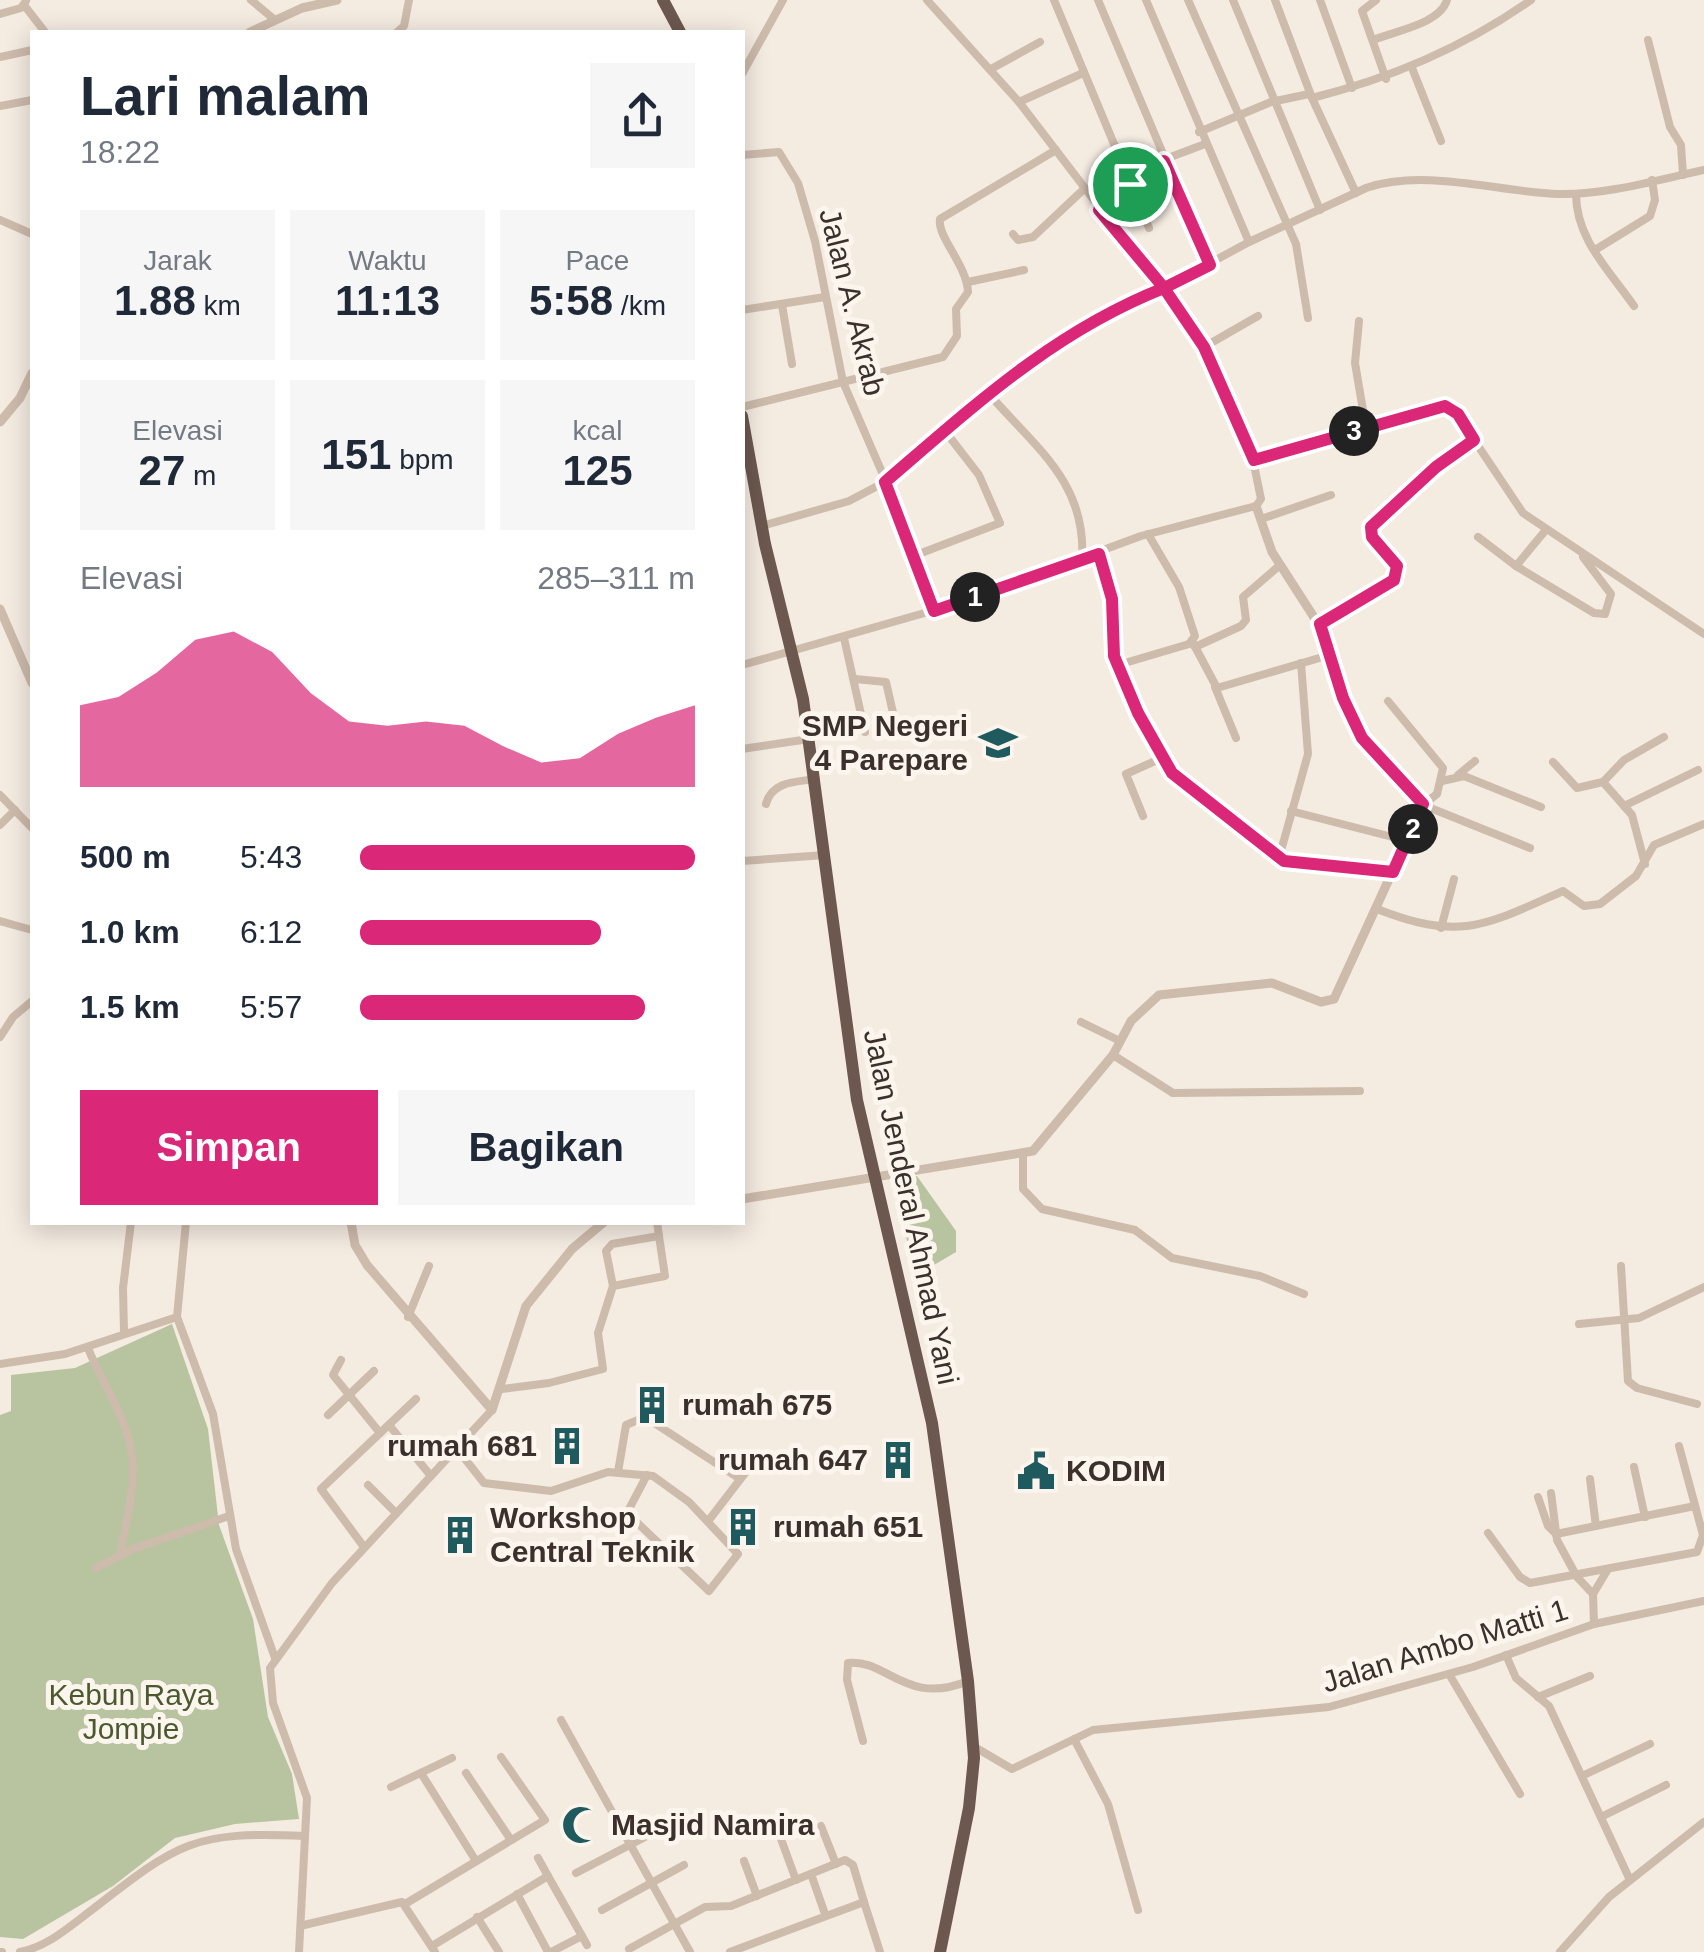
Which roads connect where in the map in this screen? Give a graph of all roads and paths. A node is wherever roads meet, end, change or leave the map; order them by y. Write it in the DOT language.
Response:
graph roads {
  1 [pos="251,0"];
  2 [pos="337,0"];
  3 [pos="409,0"];
  4 [pos="663,0"];
  5 [pos="782,0"];
  6 [pos="928,0"];
  7 [pos="1054,0"];
  8 [pos="1098,0"];
  9 [pos="1146,0"];
  10 [pos="1188,0"];
  11 [pos="1233,0"];
  12 [pos="1275,0"];
  13 [pos="1320,0"];
  14 [pos="1376,0"];
  15 [pos="1447,0"];
  16 [pos="1530,0"];
  17 [pos="25,2"];
  18 [pos="316,2"];
  19 [pos="0,14"];
  20 [pos="275,20"];
  21 [pos="44,30"];
  22 [pos="254,30"];
  23 [pos="399,30"];
  24 [pos="679,30"];
  25 [pos="1373,40"];
  26 [pos="1648,40"];
  27 [pos="1040,42"];
  28 [pos="30,50"];
  29 [pos="0,56"];
  30 [pos="745,68"];
  31 [pos="1412,68"];
  32 [pos="991,69"];
  33 [pos="1083,72"];
  34 [pos="1386,79"];
  35 [pos="1352,88"];
  36 [pos="1310,96"];
  37 [pos="30,100"];
  38 [pos="1018,102"];
  39 [pos="1272,102"];
  40 [pos="0,106"];
  41 [pos="1237,116"];
  42 [pos="1198,132"];
  43 [pos="1441,141"];
  44 [pos="1205,144"];
  45 [pos="1056,150"];
  46 [pos="745,155"];
  47 [pos="1164,161"];
  48 [pos="1704,170"];
  49 [pos="1683,174"];
  50 [pos="1652,180"];
  51 [pos="1130,184"];
  52 [pos="1084,189"];
  53 [pos="1356,193"];
  54 [pos="1576,194"];
  55 [pos="1099,210"];
  56 [pos="1320,210"];
  57 [pos="0,220"];
  58 [pos="1286,224"];
  59 [pos="1150,228"];
  60 [pos="30,233"];
  61 [pos="1013,234"];
  62 [pos="1248,242"];
  63 [pos="1595,250"];
  64 [pos="1210,265"];
  65 [pos="1024,270"];
  66 [pos="968,282"];
  67 [pos="1164,288"];
  68 [pos="825,297"];
  69 [pos="782,306"];
  70 [pos="1634,306"];
  71 [pos="745,310"];
  72 [pos="1258,316"];
  73 [pos="1308,318"];
  74 [pos="1359,321"];
  75 [pos="1204,347"];
  76 [pos="792,364"];
  77 [pos="30,376"];
  78 [pos="843,382"];
  79 [pos="989,394"];
  80 [pos="745,406"];
  81 [pos="0,422"];
  82 [pos="1366,428"];
  83 [pos="945,430"];
  84 [pos="1474,440"];
  85 [pos="746,460"];
  86 [pos="1254,460"];
  87 [pos="885,482"];
  88 [pos="1330,495"];
  89 [pos="1256,506"];
  90 [pos="1261,520"];
  91 [pos="762,526"];
  92 [pos="1545,530"];
  93 [pos="1148,534"];
  94 [pos="1478,537"];
  95 [pos="1579,553"];
  96 [pos="1099,554"];
  97 [pos="916,555"];
  98 [pos="1082,560"];
  99 [pos="1280,564"];
  100 [pos="1516,566"];
  101 [pos="0,609"];
  102 [pos="934,611"];
  103 [pos="1320,624"];
  104 [pos="1704,634"];
  105 [pos="844,638"];
  106 [pos="1192,644"];
  107 [pos="790,650"];
  108 [pos="1333,654"];
  109 [pos="1301,663"];
  110 [pos="745,664"];
  111 [pos="1118,665"];
  112 [pos="30,678"];
  113 [pos="856,678"];
  114 [pos="1214,687"];
  115 [pos="1388,701"];
  116 [pos="896,726"];
  117 [pos="865,732"];
  118 [pos="1664,737"];
  119 [pos="809,738"];
  120 [pos="1236,738"];
  121 [pos="745,749"];
  122 [pos="1162,758"];
  123 [pos="1474,761"];
  124 [pos="1553,762"];
  125 [pos="1698,770"];
  126 [pos="1458,775"];
  127 [pos="816,779"];
  128 [pos="1442,780"];
  129 [pos="1603,782"];
  130 [pos="0,794"];
  131 [pos="766,804"];
  132 [pos="1423,805"];
  133 [pos="1624,806"];
  134 [pos="1541,807"];
  135 [pos="15,810"];
  136 [pos="1291,811"];
  137 [pos="1143,816"];
  138 [pos="1704,824"];
  139 [pos="0,825"];
  140 [pos="30,826"];
  141 [pos="1408,841"];
  142 [pos="1530,848"];
  143 [pos="826,855"];
  144 [pos="1278,858"];
  145 [pos="745,860"];
  146 [pos="1645,864"];
  147 [pos="1393,872"];
  148 [pos="1454,879"];
  149 [pos="1377,909"];
  150 [pos="0,921"];
  151 [pos="1440,928"];
  152 [pos="30,929"];
  153 [pos="30,1003"];
  154 [pos="1081,1022"];
  155 [pos="0,1037"];
  156 [pos="1120,1041"];
  157 [pos="1113,1055"];
  158 [pos="1360,1091"];
  159 [pos="1023,1154"];
  160 [pos="876,1177"];
  161 [pos="745,1199"];
  162 [pos="131,1225"];
  163 [pos="186,1225"];
  164 [pos="352,1225"];
  165 [pos="601,1225"];
  166 [pos="657,1225"];
  167 [pos="659,1236"];
  168 [pos="429,1266"];
  169 [pos="1621,1266"];
  170 [pos="613,1286"];
  171 [pos="1704,1287"];
  172 [pos="1304,1294"];
  173 [pos="178,1317"];
  174 [pos="408,1317"];
  175 [pos="1627,1321"];
  176 [pos="1578,1324"];
  177 [pos="124,1332"];
  178 [pos="88,1348"];
  179 [pos="341,1360"];
  180 [pos="0,1364"];
  181 [pos="374,1371"];
  182 [pos="502,1389"];
  183 [pos="348,1395"];
  184 [pos="416,1399"];
  185 [pos="1697,1404"];
  186 [pos="492,1410"];
  187 [pos="328,1415"];
  188 [pos="389,1425"];
  189 [pos="380,1432"];
  190 [pos="1679,1446"];
  191 [pos="458,1450"];
  192 [pos="752,1464"];
  193 [pos="1634,1466"];
  194 [pos="618,1472"];
  195 [pos="648,1475"];
  196 [pos="431,1476"];
  197 [pos="740,1478"];
  198 [pos="1590,1480"];
  199 [pos="368,1485"];
  200 [pos="1551,1493"];
  201 [pos="1538,1497"];
  202 [pos="1695,1506"];
  203 [pos="396,1513"];
  204 [pos="626,1514"];
  205 [pos="229,1516"];
  206 [pos="1645,1517"];
  207 [pos="709,1520"];
  208 [pos="1596,1526"];
  209 [pos="1702,1526"];
  210 [pos="618,1528"];
  211 [pos="1488,1533"];
  212 [pos="1556,1534"];
  213 [pos="364,1547"];
  214 [pos="120,1555"];
  215 [pos="96,1568"];
  216 [pos="1608,1569"];
  217 [pos="1577,1577"];
  218 [pos="1594,1594"];
  219 [pos="1704,1601"];
  220 [pos="1594,1624"];
  221 [pos="1506,1655"];
  222 [pos="275,1658"];
  223 [pos="1449,1674"];
  224 [pos="1590,1676"];
  225 [pos="968,1681"];
  226 [pos="1538,1697"];
  227 [pos="561,1720"];
  228 [pos="1074,1739"];
  229 [pos="863,1742"];
  230 [pos="1650,1744"];
  231 [pos="973,1746"];
  232 [pos="502,1757"];
  233 [pos="452,1758"];
  234 [pos="421,1772"];
  235 [pos="466,1773"];
  236 [pos="1582,1776"];
  237 [pos="1666,1785"];
  238 [pos="391,1787"];
  239 [pos="1520,1794"];
  240 [pos="1601,1817"];
  241 [pos="1704,1822"];
  242 [pos="821,1826"];
  243 [pos="304,1836"];
  244 [pos="645,1838"];
  245 [pos="511,1840"];
  246 [pos="781,1840"];
  247 [pos="629,1845"];
  248 [pos="538,1858"];
  249 [pos="744,1860"];
  250 [pos="476,1861"];
  251 [pos="836,1864"];
  252 [pos="684,1865"];
  253 [pos="576,1872"];
  254 [pos="811,1874"];
  255 [pos="548,1876"];
  256 [pos="796,1880"];
  257 [pos="1630,1880"];
  258 [pos="651,1884"];
  259 [pos="516,1894"];
  260 [pos="756,1896"];
  261 [pos="864,1902"];
  262 [pos="404,1904"];
  263 [pos="602,1910"];
  264 [pos="1138,1910"];
  265 [pos="825,1914"];
  266 [pos="478,1916"];
  267 [pos="673,1923"];
  268 [pos="304,1925"];
  269 [pos="582,1936"];
  270 [pos="587,1945"];
  271 [pos="434,1949"];
  272 [pos="630,1949"];
  273 [pos="20,1952"];
  274 [pos="299,1952"];
  275 [pos="499,1952"];
  276 [pos="549,1952"];
  277 [pos="690,1952"];
  278 [pos="730,1952"];
  279 [pos="880,1952"];
  280 [pos="940,1952"];
  281 [pos="1560,1952"];
  1 -- 20 [label="street"];
  2 -- 18 [label="street"];
  3 -- 23 [label="street"];
  4 -- 24 [label="highway"];
  5 -- 30 [label="street"];
  6 -- 32 [label="street"];
  7 -- 33 [label="street"];
  8 -- 47 [label="street"];
  9 -- 42 [label="street"];
  10 -- 41 [label="street"];
  11 -- 39 [label="street"];
  12 -- 36 [label="street"];
  13 -- 35 [label="street"];
  14 -- 25 [label="street"];
  15 -- 25 [label="street"];
  16 -- 31 [label="street"];
  17 -- 19 [label="street"];
  17 -- 21 [label="street"];
  18 -- 20 [label="street"];
  20 -- 22 [label="street"];
  25 -- 34 [label="street"];
  26 -- 49 [label="street"];
  27 -- 32 [label="street"];
  28 -- 29 [label="street"];
  31 -- 34 [label="street"];
  31 -- 43 [label="street"];
  32 -- 38 [label="street"];
  33 -- 38 [label="street"];
  33 -- 51 [label="street"];
  34 -- 35 [label="street"];
  35 -- 36 [label="street"];
  36 -- 39 [label="street"];
  36 -- 53 [label="street"];
  37 -- 40 [label="street"];
  38 -- 45 [label="street"];
  39 -- 41 [label="street"];
  39 -- 56 [label="street"];
  41 -- 42 [label="street"];
  41 -- 58 [label="street"];
  42 -- 44 [label="street"];
  44 -- 47 [label="street"];
  44 -- 62 [label="street"];
  45 -- 52 [label="street"];
  45 -- 66 [label="street"];
  46 -- 68 [label="street, Jalan A. Akrab"];
  47 -- 51 [label="street"];
  47 -- 64 [label="street"];
  48 -- 49 [label="street"];
  49 -- 50 [label="street"];
  50 -- 54 [label="street"];
  50 -- 63 [label="street"];
  51 -- 55 [label="street"];
  51 -- 59 [label="street"];
  52 -- 55 [label="street"];
  52 -- 61 [label="street"];
  53 -- 54 [label="street"];
  53 -- 56 [label="street"];
  54 -- 63 [label="street"];
  55 -- 67 [label="street"];
  56 -- 58 [label="street"];
  57 -- 60 [label="street"];
  58 -- 62 [label="street"];
  58 -- 73 [label="street"];
  62 -- 64 [label="street"];
  63 -- 70 [label="street"];
  64 -- 67 [label="street"];
  65 -- 66 [label="street"];
  66 -- 78 [label="street"];
  67 -- 75 [label="street"];
  67 -- 79 [label="street"];
  68 -- 69 [label="street"];
  68 -- 78 [label="street, Jalan A. Akrab"];
  69 -- 71 [label="street"];
  69 -- 76 [label="street"];
  72 -- 75 [label="street"];
  74 -- 82 [label="street"];
  75 -- 86 [label="street"];
  77 -- 81 [label="street"];
  78 -- 80 [label="street"];
  78 -- 87 [label="street, Jalan A. Akrab"];
  79 -- 83 [label="street"];
  79 -- 98 [label="street"];
  82 -- 84 [label="street"];
  82 -- 86 [label="street"];
  83 -- 87 [label="street"];
  83 -- 97 [label="street"];
  84 -- 92 [label="street"];
  84 -- 103 [label="street"];
  85 -- 91 [label="highway, Jalan Jenderal Ahmad Yani"];
  86 -- 89 [label="street"];
  87 -- 91 [label="street"];
  87 -- 97 [label="street, Jalan A. Akrab"];
  88 -- 90 [label="street"];
  89 -- 90 [label="street"];
  89 -- 93 [label="street"];
  90 -- 99 [label="street"];
  91 -- 107 [label="highway, Jalan Jenderal Ahmad Yani"];
  92 -- 95 [label="street"];
  92 -- 100 [label="street"];
  93 -- 96 [label="street"];
  93 -- 106 [label="street"];
  94 -- 100 [label="street"];
  95 -- 100 [label="street"];
  95 -- 104 [label="street"];
  96 -- 98 [label="street"];
  96 -- 111 [label="street"];
  97 -- 102 [label="street, Jalan A. Akrab"];
  98 -- 102 [label="street"];
  99 -- 103 [label="street"];
  99 -- 106 [label="street"];
  101 -- 112 [label="street"];
  102 -- 105 [label="street"];
  103 -- 108 [label="street"];
  105 -- 107 [label="street"];
  105 -- 113 [label="street"];
  106 -- 111 [label="street"];
  106 -- 114 [label="street"];
  107 -- 110 [label="street"];
  107 -- 119 [label="highway, Jalan Jenderal Ahmad Yani"];
  108 -- 109 [label="street"];
  108 -- 132 [label="street"];
  109 -- 114 [label="street"];
  109 -- 136 [label="street"];
  111 -- 122 [label="street"];
  113 -- 116 [label="street"];
  113 -- 117 [label="street"];
  114 -- 120 [label="street"];
  115 -- 128 [label="street"];
  118 -- 129 [label="street"];
  119 -- 121 [label="street"];
  119 -- 127 [label="highway, Jalan Jenderal Ahmad Yani"];
  122 -- 137 [label="street"];
  122 -- 144 [label="street"];
  123 -- 126 [label="street"];
  124 -- 129 [label="street"];
  125 -- 133 [label="street"];
  126 -- 128 [label="street"];
  126 -- 134 [label="street"];
  127 -- 131 [label="street"];
  127 -- 143 [label="highway, Jalan Jenderal Ahmad Yani"];
  128 -- 132 [label="street"];
  129 -- 133 [label="street"];
  130 -- 135 [label="street"];
  132 -- 141 [label="street"];
  132 -- 142 [label="street"];
  133 -- 146 [label="street"];
  135 -- 139 [label="street"];
  135 -- 140 [label="street"];
  136 -- 141 [label="street"];
  136 -- 144 [label="street"];
  138 -- 146 [label="street"];
  141 -- 147 [label="street"];
  143 -- 145 [label="street"];
  143 -- 160 [label="highway, Jalan Jenderal Ahmad Yani"];
  144 -- 147 [label="street"];
  146 -- 151 [label="street"];
  147 -- 149 [label="street"];
  148 -- 151 [label="street"];
  149 -- 151 [label="street"];
  149 -- 156 [label="street"];
  150 -- 152 [label="street"];
  153 -- 155 [label="street"];
  154 -- 156 [label="street"];
  156 -- 157 [label="street"];
  157 -- 158 [label="street"];
  157 -- 159 [label="street"];
  159 -- 160 [label="street"];
  159 -- 172 [label="street"];
  160 -- 161 [label="street"];
  160 -- 225 [label="highway, Jalan Jenderal Ahmad Yani"];
  162 -- 177 [label="street"];
  163 -- 173 [label="street"];
  164 -- 174 [label="street"];
  165 -- 182 [label="street"];
  166 -- 167 [label="street"];
  167 -- 170 [label="street"];
  167 -- 170 [label="street"];
  168 -- 174 [label="street"];
  169 -- 175 [label="street"];
  170 -- 182 [label="street"];
  171 -- 175 [label="street"];
  173 -- 177 [label="street"];
  173 -- 205 [label="street"];
  174 -- 186 [label="street"];
  175 -- 176 [label="street"];
  175 -- 185 [label="street"];
  177 -- 178 [label="street"];
  178 -- 180 [label="street"];
  178 -- 214 [label="street"];
  179 -- 183 [label="street"];
  181 -- 183 [label="street"];
  182 -- 186 [label="street"];
  183 -- 187 [label="street"];
  183 -- 189 [label="street"];
  184 -- 188 [label="street"];
  186 -- 191 [label="street"];
  188 -- 189 [label="street"];
  188 -- 196 [label="street"];
  189 -- 213 [label="street"];
  190 -- 202 [label="street"];
  191 -- 194 [label="street"];
  191 -- 196 [label="street"];
  192 -- 197 [label="street"];
  193 -- 206 [label="street"];
  194 -- 195 [label="street"];
  194 -- 197 [label="street"];
  195 -- 204 [label="street"];
  195 -- 207 [label="street"];
  196 -- 203 [label="street"];
  197 -- 207 [label="street"];
  198 -- 208 [label="street"];
  199 -- 203 [label="street"];
  200 -- 212 [label="street"];
  201 -- 212 [label="street"];
  202 -- 206 [label="street"];
  202 -- 209 [label="street"];
  203 -- 213 [label="street"];
  204 -- 207 [label="street"];
  204 -- 210 [label="street"];
  205 -- 214 [label="street"];
  205 -- 222 [label="street"];
  206 -- 208 [label="street"];
  208 -- 212 [label="street"];
  209 -- 216 [label="street"];
  211 -- 217 [label="street"];
  212 -- 217 [label="street"];
  213 -- 222 [label="street"];
  214 -- 215 [label="street"];
  216 -- 217 [label="street"];
  216 -- 218 [label="street"];
  217 -- 218 [label="street"];
  218 -- 220 [label="street"];
  219 -- 220 [label="street, Jalan Ambo Matti 1"];
  220 -- 221 [label="street, Jalan Ambo Matti 1"];
  221 -- 223 [label="street, Jalan Ambo Matti 1"];
  221 -- 226 [label="street"];
  222 -- 243 [label="street"];
  223 -- 228 [label="street, Jalan Ambo Matti 1"];
  223 -- 239 [label="street"];
  224 -- 226 [label="street"];
  225 -- 229 [label="street"];
  225 -- 231 [label="highway, Jalan Jenderal Ahmad Yani"];
  226 -- 236 [label="street"];
  227 -- 247 [label="street"];
  228 -- 231 [label="street, Jalan Ambo Matti 1"];
  228 -- 264 [label="street"];
  230 -- 236 [label="street"];
  231 -- 280 [label="highway, Jalan Jenderal Ahmad Yani"];
  232 -- 245 [label="street"];
  233 -- 234 [label="street"];
  234 -- 238 [label="street"];
  234 -- 250 [label="street"];
  235 -- 245 [label="street"];
  236 -- 240 [label="street"];
  237 -- 240 [label="street"];
  240 -- 257 [label="street"];
  241 -- 257 [label="street"];
  242 -- 251 [label="street"];
  243 -- 268 [label="street"];
  243 -- 273 [label="street"];
  244 -- 247 [label="street"];
  245 -- 250 [label="street"];
  246 -- 256 [label="street"];
  247 -- 253 [label="street"];
  247 -- 258 [label="street"];
  248 -- 255 [label="street"];
  249 -- 260 [label="street"];
  250 -- 262 [label="street"];
  251 -- 254 [label="street"];
  251 -- 261 [label="street"];
  252 -- 258 [label="street"];
  254 -- 256 [label="street"];
  254 -- 265 [label="street"];
  255 -- 259 [label="street"];
  255 -- 269 [label="street"];
  256 -- 260 [label="street"];
  257 -- 281 [label="street"];
  258 -- 263 [label="street"];
  258 -- 267 [label="street"];
  259 -- 266 [label="street"];
  259 -- 276 [label="street"];
  260 -- 267 [label="street"];
  261 -- 265 [label="street"];
  261 -- 279 [label="street"];
  262 -- 268 [label="street"];
  262 -- 271 [label="street"];
  265 -- 278 [label="street"];
  266 -- 271 [label="street"];
  266 -- 275 [label="street"];
  267 -- 272 [label="street"];
  267 -- 277 [label="street"];
  268 -- 274 [label="street"];
  269 -- 270 [label="street"];
  269 -- 276 [label="street"];
}
